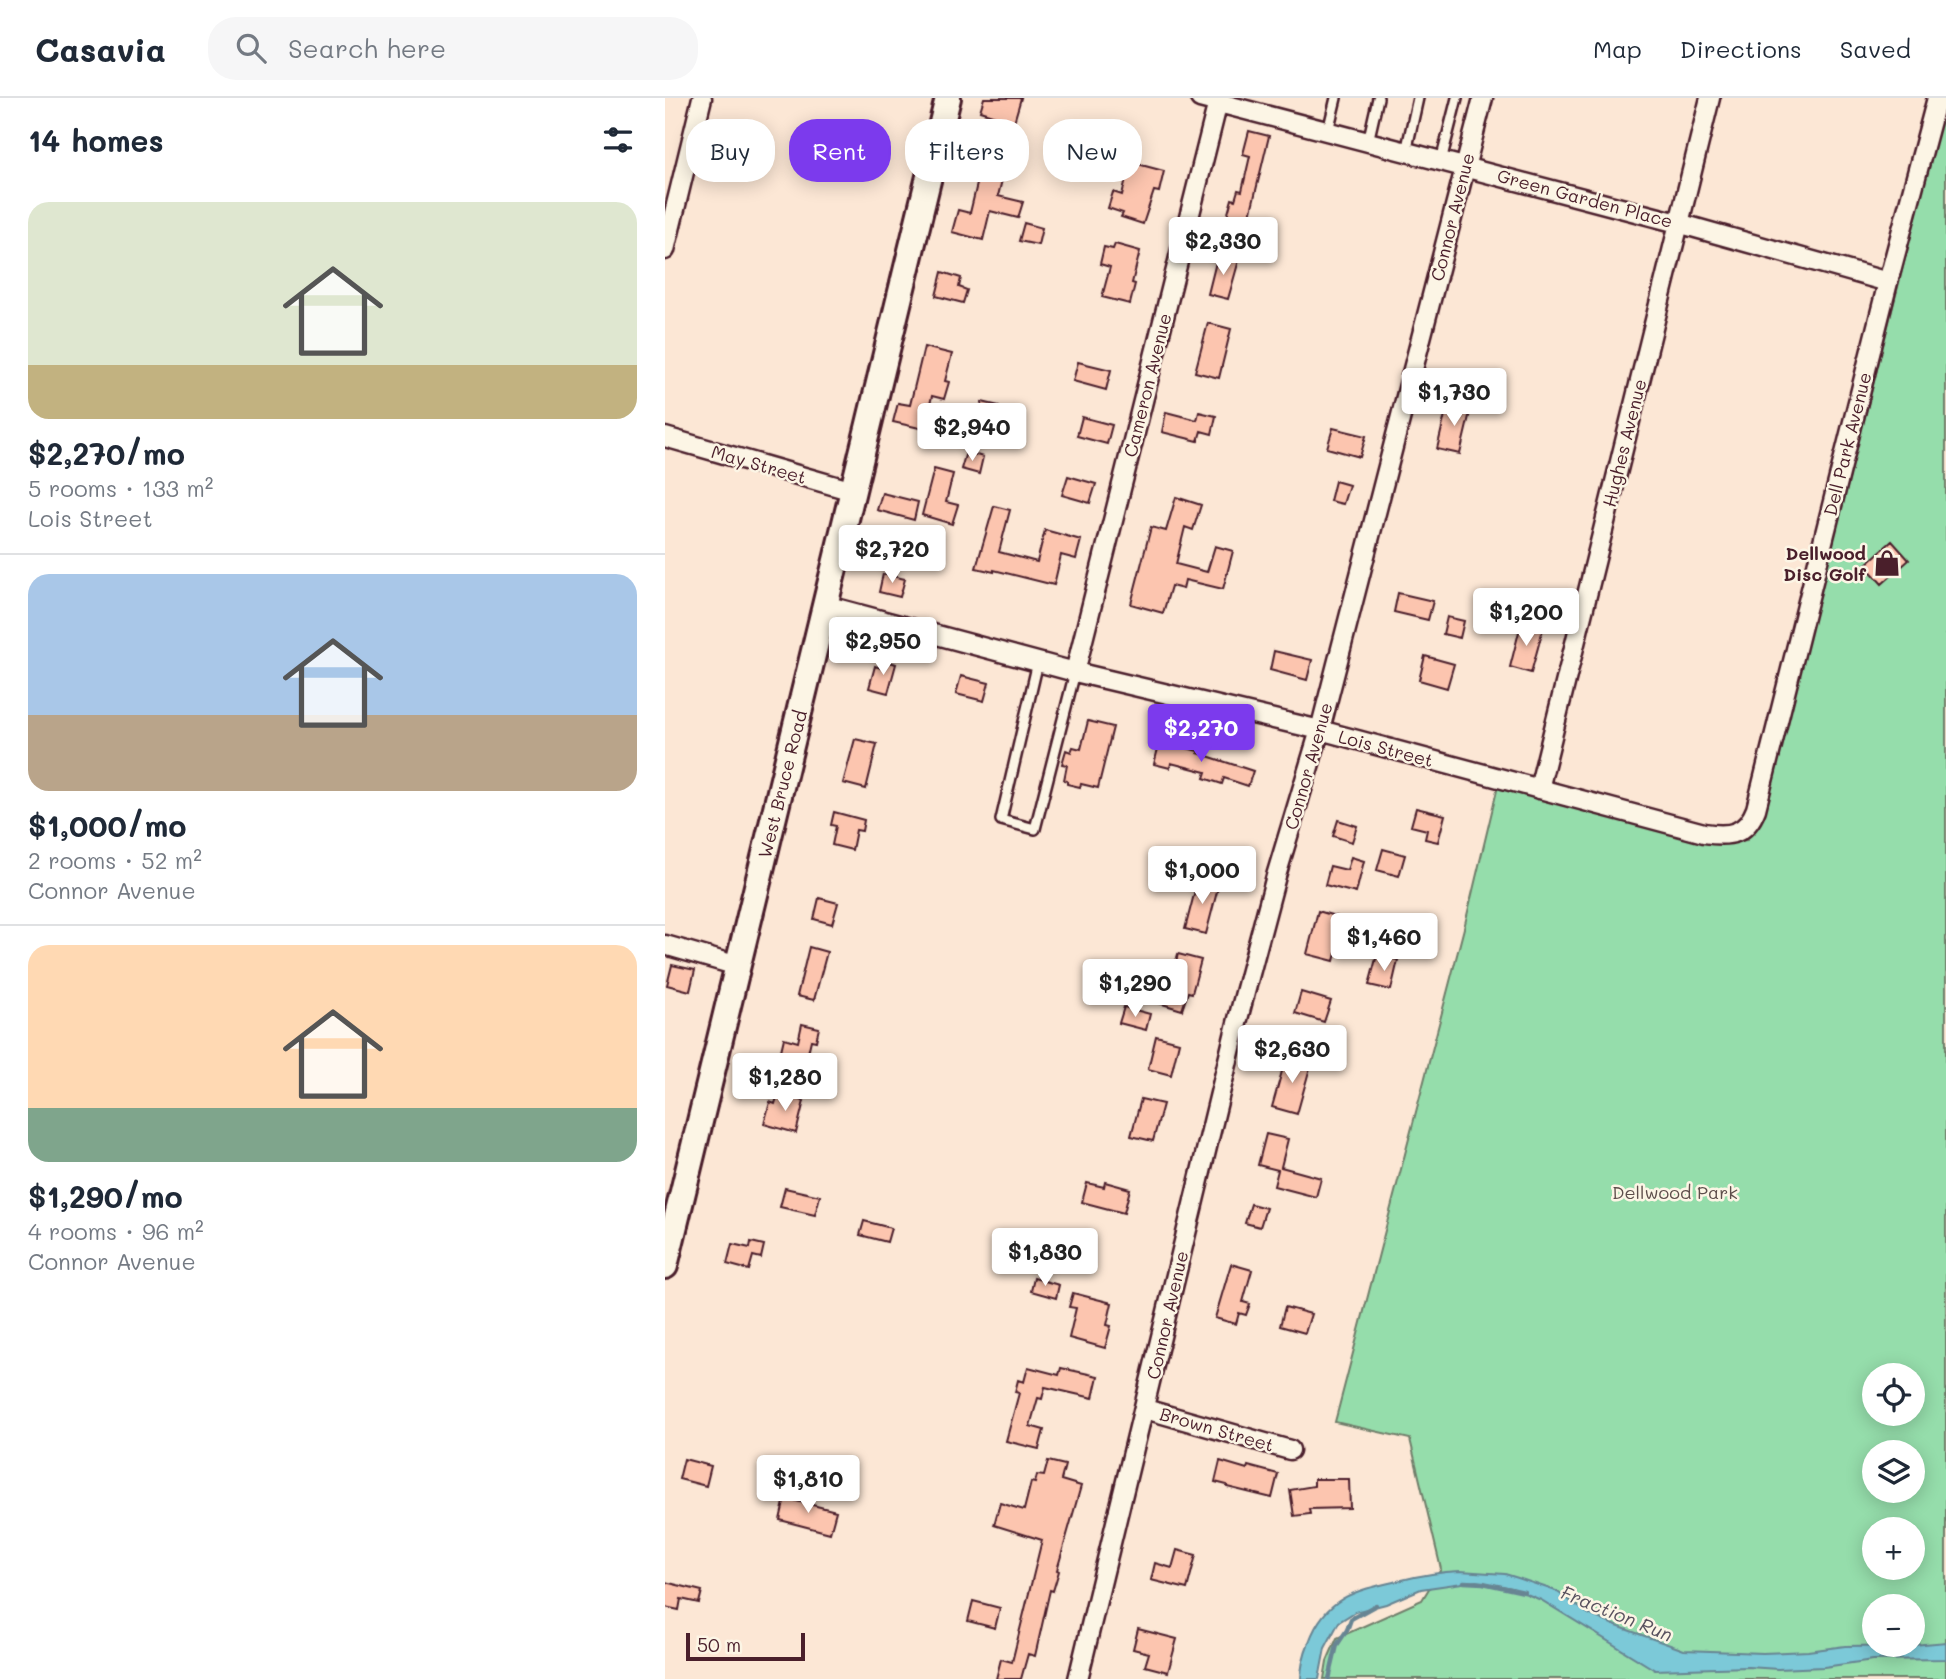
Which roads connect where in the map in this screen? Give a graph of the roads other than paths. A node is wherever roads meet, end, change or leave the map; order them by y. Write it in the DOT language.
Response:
graph roads {
  1 [pos="702,98"];
  2 [pos="948,98"];
  3 [pos="1200,98"];
  4 [pos="1336,98"];
  5 [pos="1378,98"];
  6 [pos="1418,98"];
  7 [pos="1457,98"];
  8 [pos="1483,98"];
  9 [pos="1710,98"];
  10 [pos="1937,98"];
  11 [pos="1218,100"];
  12 [pos="1328,131"];
  13 [pos="1368,142"];
  14 [pos="1406,152"];
  15 [pos="1441,161"];
  16 [pos="1465,167"];
  17 [pos="1678,223"];
  18 [pos="665,250"];
  19 [pos="1888,282"];
  20 [pos="665,437"];
  21 [pos="853,491"];
  22 [pos="825,605"];
  23 [pos="1038,662"];
  24 [pos="1075,671"];
  25 [pos="1320,730"];
  26 [pos="1539,789"];
  27 [pos="1743,829"];
  28 [pos="665,945"];
  29 [pos="738,966"];
  30 [pos="667,1251"];
  31 [pos="1145,1409"];
  32 [pos="1290,1450"];
  33 [pos="1077,1679"];
  1 -- 18 [label="street"];
  2 -- 21 [label="street, West Bruce Road"];
  3 -- 11 [label="street, Green Garden Place"];
  4 -- 12 [label="lane"];
  5 -- 13 [label="lane"];
  6 -- 14 [label="lane"];
  7 -- 15 [label="lane"];
  8 -- 16 [label="street, Connor Avenue"];
  9 -- 17 [label="street, Hughes Avenue"];
  10 -- 19 [label="street, Dell Park Avenue"];
  11 -- 12 [label="street, Green Garden Place"];
  11 -- 24 [label="street, Cameron Avenue"];
  12 -- 13 [label="street, Green Garden Place"];
  13 -- 14 [label="street, Green Garden Place"];
  14 -- 15 [label="street, Green Garden Place"];
  15 -- 16 [label="street, Green Garden Place"];
  16 -- 17 [label="street, Green Garden Place"];
  16 -- 25 [label="street, Connor Avenue"];
  17 -- 19 [label="street, Green Garden Place"];
  17 -- 26 [label="street, Hughes Avenue"];
  19 -- 27 [label="street, Dell Park Avenue"];
  20 -- 21 [label="street, May Street"];
  21 -- 22 [label="street, West Bruce Road"];
  22 -- 23 [label="street, Lois Street"];
  22 -- 29 [label="street, West Bruce Road"];
  23 -- 24 [label="street, Lois Street"];
  23 -- 24 [label="lane"];
  24 -- 25 [label="street, Lois Street"];
  25 -- 26 [label="street, Lois Street"];
  25 -- 31 [label="street, Connor Avenue"];
  26 -- 27 [label="street, Lois Street"];
  28 -- 29 [label="street"];
  29 -- 30 [label="street, West Bruce Road"];
  31 -- 32 [label="street, Brown Street"];
  31 -- 33 [label="street, Connor Avenue"];
}
